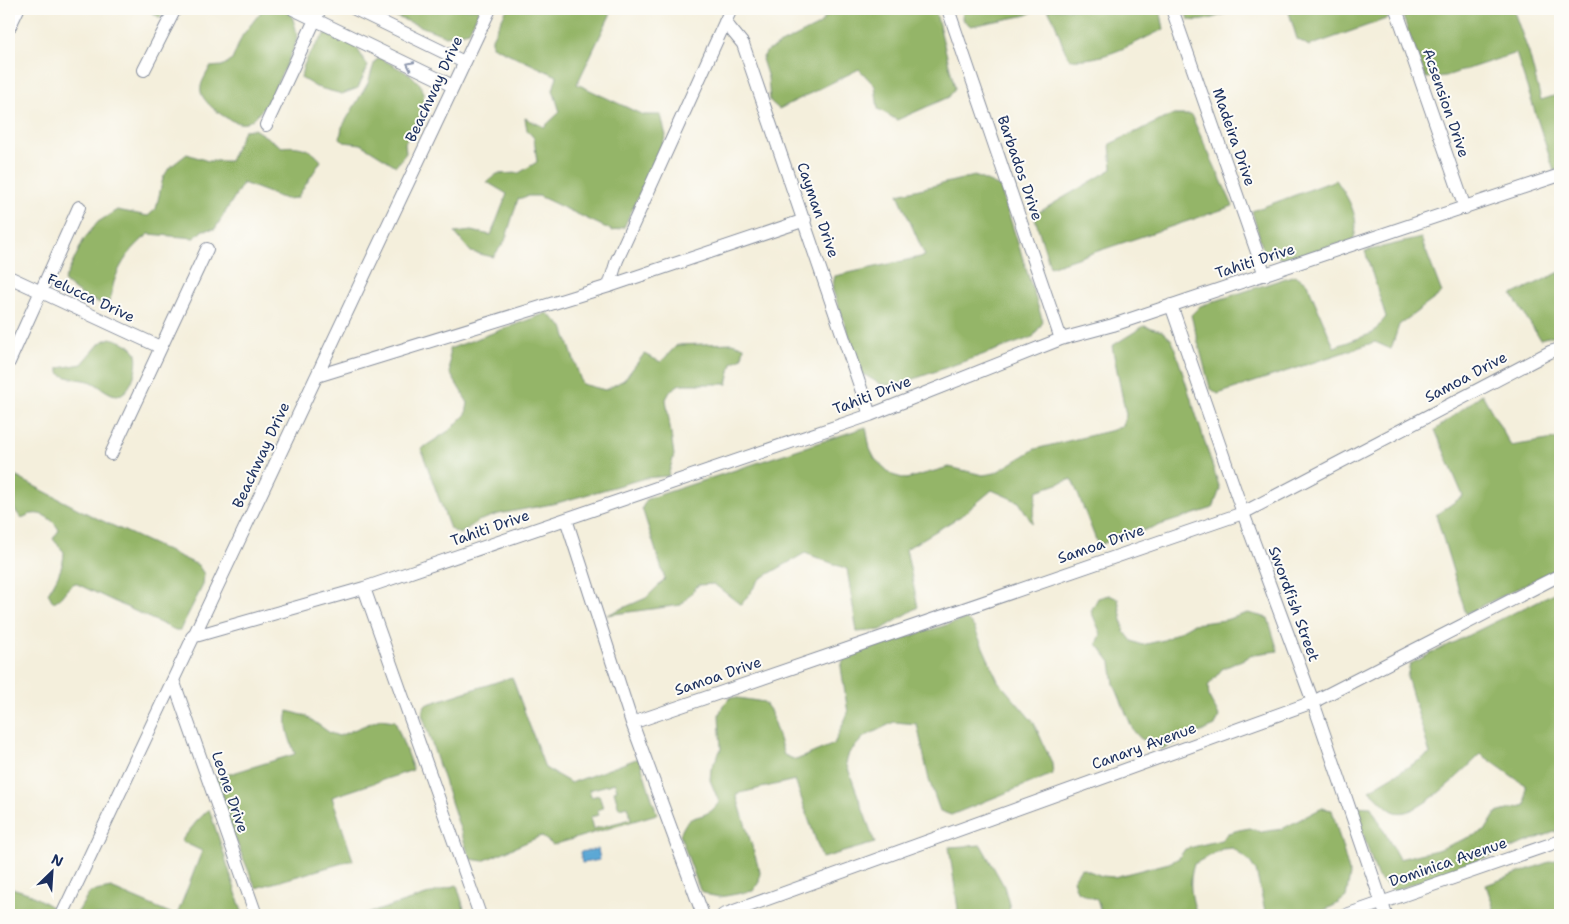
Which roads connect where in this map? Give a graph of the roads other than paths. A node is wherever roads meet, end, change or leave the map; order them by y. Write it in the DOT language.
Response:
graph roads {
  1 [pos="18,9"];
  2 [pos="175,9"];
  3 [pos="293,9"];
  4 [pos="355,9"];
  5 [pos="490,9"];
  6 [pos="731,9"];
  7 [pos="948,9"];
  8 [pos="1172,9"];
  9 [pos="1396,9"];
  10 [pos="318,14"];
  11 [pos="725,22"];
  12 [pos="9,28"];
  13 [pos="464,62"];
  14 [pos="144,70"];
  15 [pos="453,86"];
  16 [pos="266,125"];
  17 [pos="1560,175"];
  18 [pos="80,207"];
  19 [pos="1465,208"];
  20 [pos="804,220"];
  21 [pos="207,249"];
  22 [pos="1265,275"];
  23 [pos="9,277"];
  24 [pos="609,286"];
  25 [pos="41,293"];
  26 [pos="1171,305"];
  27 [pos="1061,339"];
  28 [pos="160,347"];
  29 [pos="1560,349"];
  30 [pos="9,362"];
  31 [pos="317,376"];
  32 [pos="870,415"];
  33 [pos="111,454"];
  34 [pos="1243,513"];
  35 [pos="566,519"];
  36 [pos="1560,575"];
  37 [pos="364,588"];
  38 [pos="192,637"];
  39 [pos="173,680"];
  40 [pos="1313,702"];
  41 [pos="632,723"];
  42 [pos="1560,840"];
  43 [pos="1382,903"];
  44 [pos="62,915"];
  45 [pos="256,915"];
  46 [pos="480,915"];
  47 [pos="703,915"];
  48 [pos="724,915"];
  49 [pos="1346,915"];
  50 [pos="1386,915"];
  1 -- 12 [label="street"];
  2 -- 14 [label="street"];
  3 -- 10 [label="street"];
  4 -- 13 [label="street"];
  5 -- 13 [label="street, Beachway Drive"];
  6 -- 11 [label="street"];
  7 -- 27 [label="street, Barbados Drive"];
  8 -- 22 [label="street, Madeira Drive"];
  9 -- 19 [label="street, Acsension Drive"];
  15 -- 10 [label="street, one-way"];
  10 -- 16 [label="street"];
  11 -- 20 [label="street, Cayman Drive"];
  11 -- 24 [label="street"];
  13 -- 15 [label="street, Beachway Drive"];
  15 -- 31 [label="street, Beachway Drive"];
  17 -- 19 [label="street, Tahiti Drive"];
  18 -- 25 [label="street"];
  19 -- 22 [label="street, Tahiti Drive"];
  20 -- 24 [label="street"];
  20 -- 32 [label="street, Cayman Drive"];
  21 -- 28 [label="street"];
  22 -- 26 [label="street, Tahiti Drive"];
  23 -- 25 [label="street, Felucca Drive"];
  24 -- 31 [label="street"];
  25 -- 28 [label="street, Felucca Drive"];
  25 -- 30 [label="street"];
  26 -- 27 [label="street, Tahiti Drive"];
  26 -- 34 [label="street, Swordfish Street"];
  27 -- 32 [label="street, Tahiti Drive"];
  28 -- 33 [label="street"];
  29 -- 34 [label="street, Samoa Drive"];
  31 -- 38 [label="street, Beachway Drive"];
  32 -- 35 [label="street, Tahiti Drive"];
  34 -- 40 [label="street, Swordfish Street"];
  34 -- 41 [label="street, Samoa Drive"];
  35 -- 37 [label="street, Tahiti Drive"];
  35 -- 41 [label="street"];
  36 -- 40 [label="street, Canary Avenue"];
  37 -- 38 [label="street, Tahiti Drive"];
  37 -- 46 [label="street"];
  38 -- 39 [label="street, Beachway Drive"];
  39 -- 44 [label="street, Beachway Drive"];
  39 -- 45 [label="street, Leone Drive"];
  40 -- 43 [label="street, Swordfish Street"];
  40 -- 48 [label="street, Canary Avenue"];
  41 -- 47 [label="street"];
  42 -- 43 [label="street, Dominica Avenue"];
  43 -- 49 [label="street, Dominica Avenue"];
  43 -- 50 [label="street, Swordfish Street"];
}
